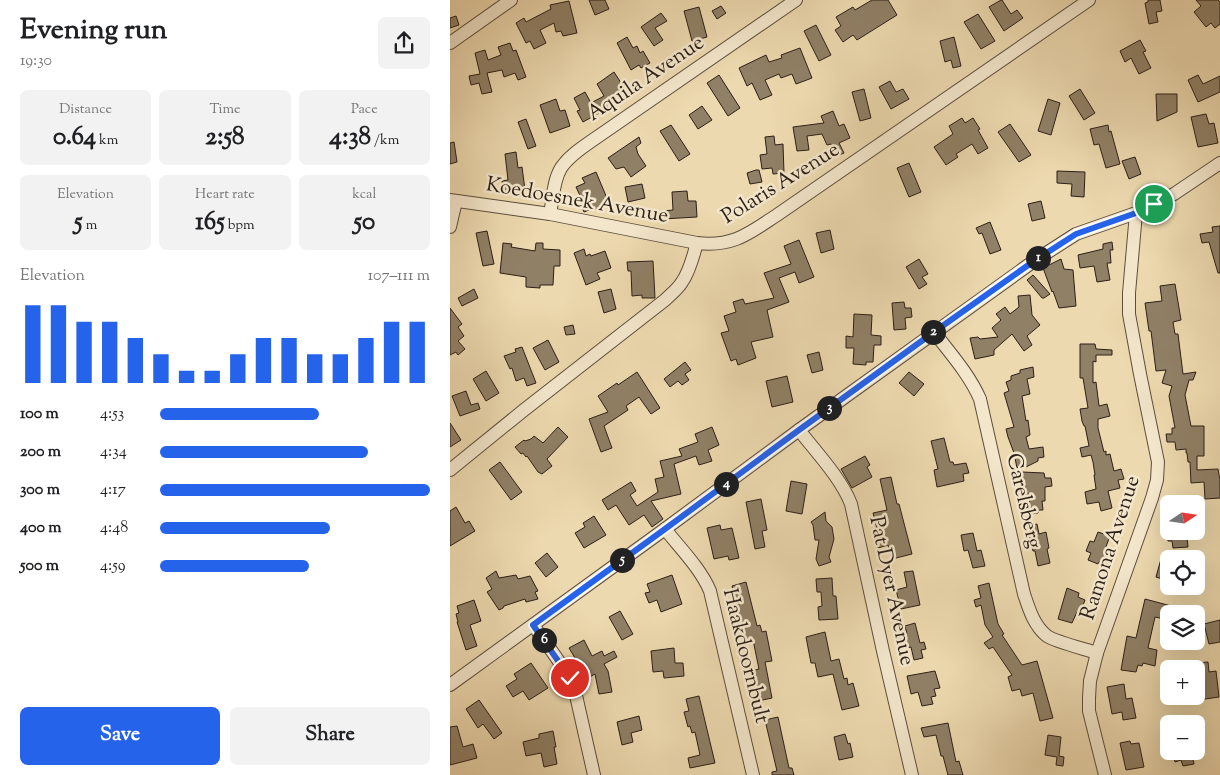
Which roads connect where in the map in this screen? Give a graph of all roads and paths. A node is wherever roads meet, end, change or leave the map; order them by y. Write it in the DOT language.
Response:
graph roads {
  1 [pos="511,0"];
  2 [pos="796,0"];
  3 [pos="1089,0"];
  4 [pos="450,43"];
  5 [pos="1220,163"];
  6 [pos="453,200"];
  7 [pos="1136,213"];
  8 [pos="550,214"];
  9 [pos="450,227"];
  10 [pos="697,243"];
  11 [pos="934,332"];
  12 [pos="799,430"];
  13 [pos="450,470"];
  14 [pos="665,529"];
  15 [pos="533,625"];
  16 [pos="1097,653"];
  17 [pos="450,685"];
  18 [pos="594,775"];
  19 [pos="753,775"];
  20 [pos="912,775"];
  21 [pos="1105,775"];
  1 -- 4 [label="street"];
  2 -- 8 [label="street, Aquila Avenue"];
  3 -- 10 [label="street, Polaris Avenue"];
  5 -- 7 [label="street"];
  6 -- 8 [label="street, Koedoesnek Avenue"];
  6 -- 9 [label="street"];
  7 -- 11 [label="street"];
  7 -- 16 [label="street, Ramona Avenue"];
  8 -- 10 [label="street, Koedoesnek Avenue"];
  10 -- 13 [label="street"];
  11 -- 12 [label="street"];
  11 -- 16 [label="street, Carelsberg"];
  12 -- 14 [label="street"];
  12 -- 20 [label="street, Pat Dyer Avenue"];
  14 -- 15 [label="street"];
  14 -- 19 [label="street, Haakdoornbult"];
  15 -- 17 [label="street"];
  15 -- 18 [label="street"];
  16 -- 21 [label="street, Ramona Avenue"];
}
